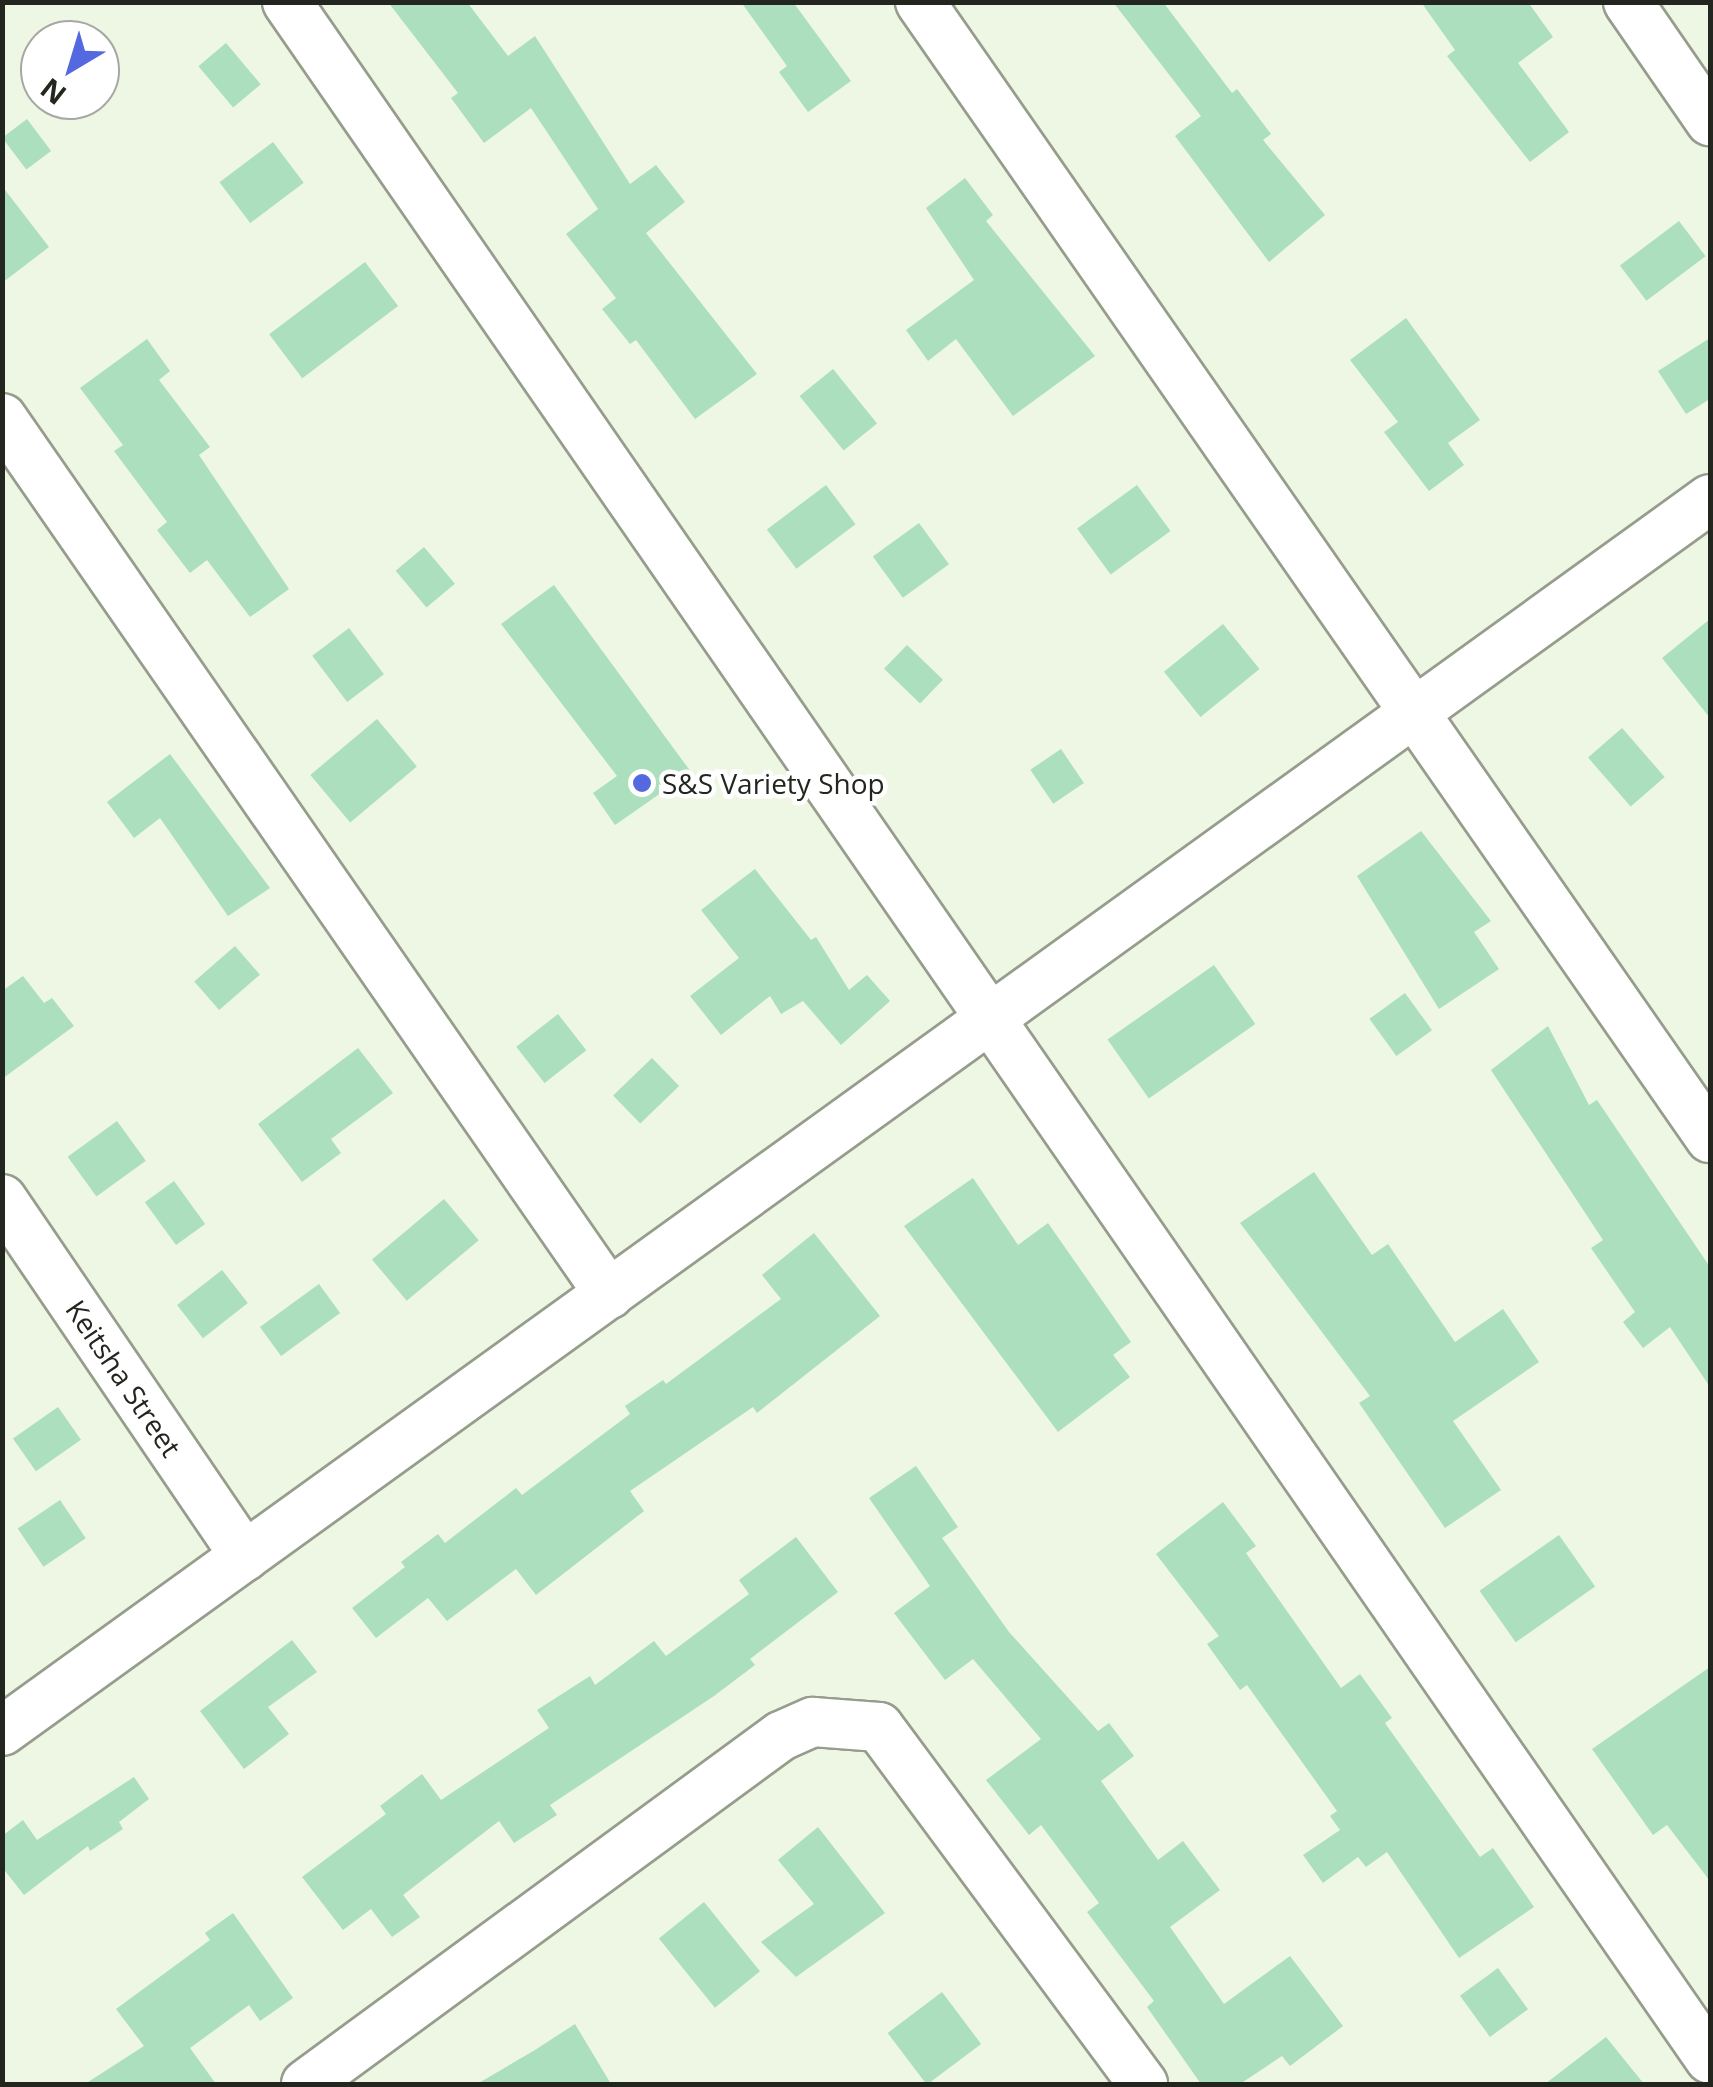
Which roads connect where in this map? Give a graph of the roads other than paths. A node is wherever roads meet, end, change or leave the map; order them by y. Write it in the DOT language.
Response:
graph roads {
  1 [pos="287,2"];
  2 [pos="920,2"];
  3 [pos="1628,2"];
  4 [pos="1710,121"];
  5 [pos="2,418"];
  6 [pos="1710,499"];
  7 [pos="1414,713"];
  8 [pos="991,1018"];
  9 [pos="1710,1138"];
  10 [pos="2,1200"];
  11 [pos="608,1294"];
  12 [pos="245,1556"];
  13 [pos="2,1731"];
  14 [pos="1710,2059"];
  15 [pos="306,2084"];
  16 [pos="1144,2084"];
  1 -- 8 [label="street"];
  2 -- 7 [label="street"];
  3 -- 4 [label="street"];
  5 -- 11 [label="street"];
  6 -- 7 [label="street"];
  7 -- 8 [label="street"];
  7 -- 9 [label="street"];
  8 -- 11 [label="street"];
  8 -- 14 [label="street"];
  10 -- 12 [label="street, Keitsha Street"];
  11 -- 12 [label="street"];
  12 -- 13 [label="street"];
  15 -- 16 [label="street"];
}
